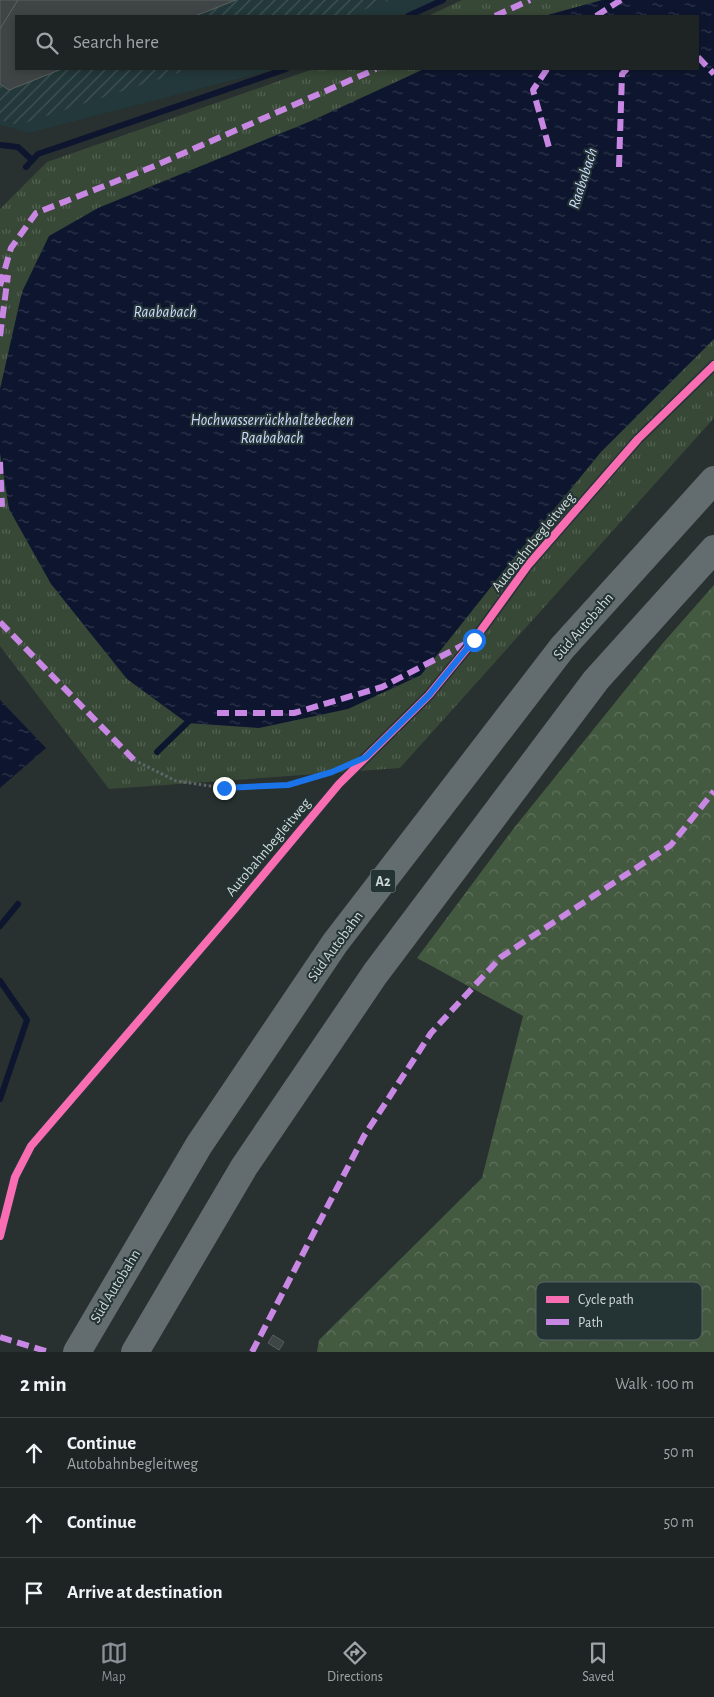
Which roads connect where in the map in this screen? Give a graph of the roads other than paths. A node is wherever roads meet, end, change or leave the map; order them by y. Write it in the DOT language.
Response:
graph roads {
  1 [pos="714,365"];
  2 [pos="714,480"];
  3 [pos="714,549"];
  4 [pos="0,1236"];
  5 [pos="140,1344"];
  6 [pos="77,1352"];
  1 -- 4 [label="lane, Autobahnbegleitweg"];
  2 -- 6 [label="highway, Süd Autobahn / A2"];
  3 -- 5 [label="highway"];
}
